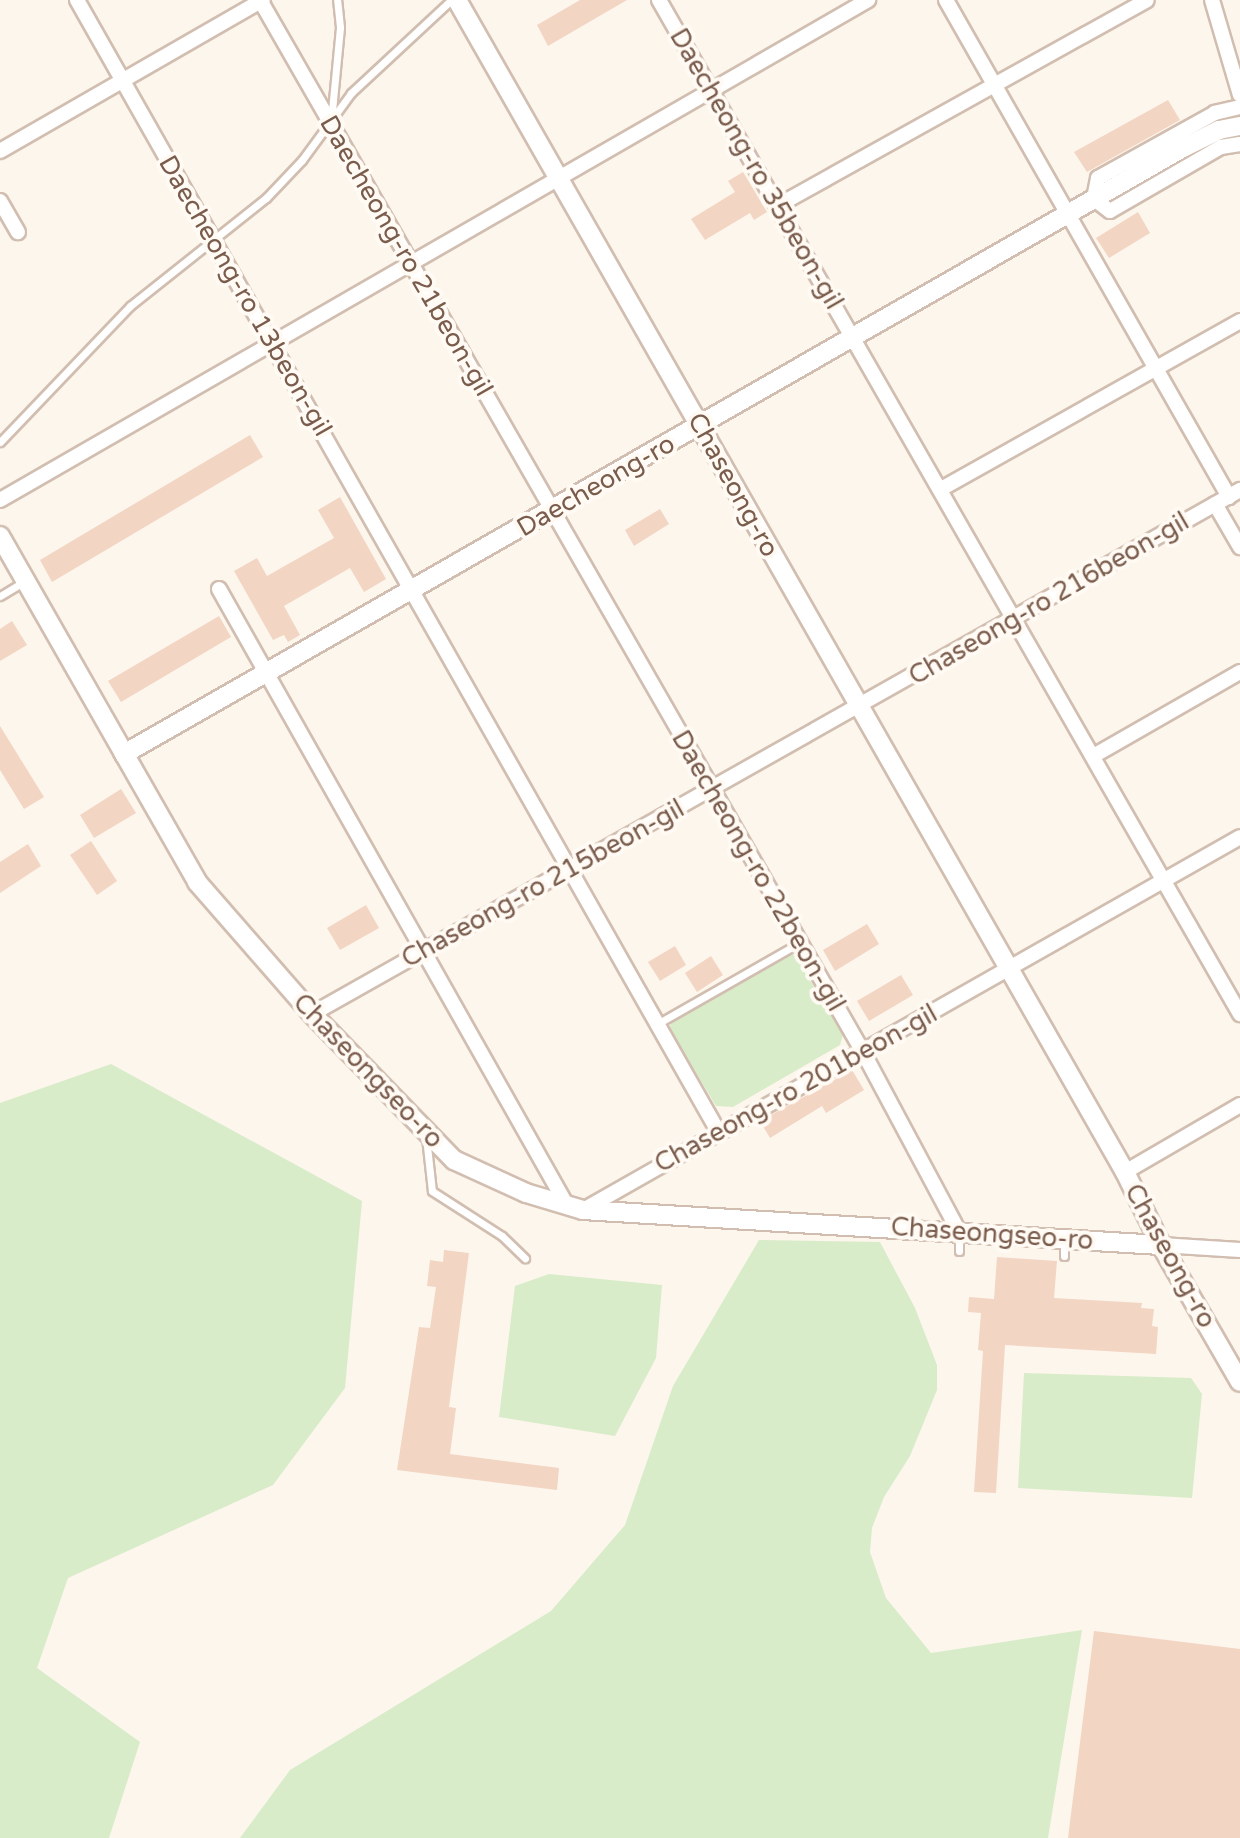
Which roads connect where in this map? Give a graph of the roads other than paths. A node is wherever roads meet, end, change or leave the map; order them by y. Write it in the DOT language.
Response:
graph roads {
  1 [pos="77,0"];
  2 [pos="261,0"];
  3 [pos="337,0"];
  4 [pos="451,0"];
  5 [pos="457,0"];
  6 [pos="659,0"];
  7 [pos="868,0"];
  8 [pos="946,0"];
  9 [pos="1147,0"];
  10 [pos="1212,0"];
  11 [pos="122,81"];
  12 [pos="994,85"];
  13 [pos="711,91"];
  14 [pos="1240,95"];
  15 [pos="1240,107"];
  16 [pos="331,123"];
  17 [pos="1240,126"];
  18 [pos="1240,144"];
  19 [pos="0,151"];
  20 [pos="559,179"];
  21 [pos="1094,199"];
  22 [pos="0,201"];
  23 [pos="777,206"];
  24 [pos="1067,214"];
  25 [pos="18,232"];
  26 [pos="213,240"];
  27 [pos="411,264"];
  28 [pos="1240,321"];
  29 [pos="853,337"];
  30 [pos="272,343"];
  31 [pos="1155,368"];
  32 [pos="700,426"];
  33 [pos="0,442"];
  34 [pos="941,489"];
  35 [pos="1228,497"];
  36 [pos="0,500"];
  37 [pos="552,512"];
  38 [pos="0,536"];
  39 [pos="1240,547"];
  40 [pos="25,581"];
  41 [pos="219,589"];
  42 [pos="412,592"];
  43 [pos="0,596"];
  44 [pos="1015,618"];
  45 [pos="1240,672"];
  46 [pos="265,675"];
  47 [pos="857,708"];
  48 [pos="124,754"];
  49 [pos="1095,755"];
  50 [pos="711,790"];
  51 [pos="1240,837"];
  52 [pos="570,869"];
  53 [pos="1165,881"];
  54 [pos="799,943"];
  55 [pos="423,951"];
  56 [pos="1010,969"];
  57 [pos="312,1014"];
  58 [pos="1240,1014"];
  59 [pos="657,1024"];
  60 [pos="863,1052"];
  61 [pos="1240,1105"];
  62 [pos="719,1133"];
  63 [pos="426,1135"];
  64 [pos="1125,1172"];
  65 [pos="565,1202"];
  66 [pos="583,1210"];
  67 [pos="959,1241"];
  68 [pos="1161,1245"];
  69 [pos="1240,1250"];
  70 [pos="525,1258"];
  71 [pos="1240,1382"];
  1 -- 11 [label="street, Daecheong-ro 13beon-gil"];
  2 -- 11 [label="street"];
  2 -- 16 [label="street, Daecheong-ro 21beon-gil"];
  3 -- 16 [label="lane"];
  4 -- 16 [label="lane"];
  5 -- 20 [label="main road, Chaseong-ro"];
  6 -- 13 [label="street, Daecheong-ro 35beon-gil"];
  7 -- 13 [label="street"];
  8 -- 12 [label="street"];
  9 -- 12 [label="street"];
  10 -- 14 [label="street"];
  11 -- 19 [label="street"];
  11 -- 26 [label="street, Daecheong-ro 13beon-gil"];
  12 -- 23 [label="street"];
  12 -- 24 [label="street"];
  13 -- 20 [label="street"];
  13 -- 23 [label="street, Daecheong-ro 35beon-gil"];
  15 -- 21 [label="street"];
  16 -- 26 [label="lane"];
  16 -- 27 [label="street, Daecheong-ro 21beon-gil"];
  17 -- 21 [label="main road, Daecheong-ro"];
  18 -- 21 [label="street"];
  20 -- 27 [label="street"];
  20 -- 32 [label="main road, Chaseong-ro"];
  21 -- 24 [label="main road, Daecheong-ro"];
  22 -- 25 [label="street"];
  23 -- 29 [label="street, Daecheong-ro 35beon-gil"];
  24 -- 29 [label="main road, Daecheong-ro"];
  24 -- 31 [label="street"];
  26 -- 30 [label="street, Daecheong-ro 13beon-gil"];
  26 -- 33 [label="lane"];
  27 -- 30 [label="street"];
  27 -- 37 [label="street, Daecheong-ro 21beon-gil"];
  28 -- 31 [label="street"];
  29 -- 32 [label="main road, Daecheong-ro"];
  29 -- 34 [label="street, Daecheong-ro 35beon-gil"];
  30 -- 36 [label="street"];
  30 -- 42 [label="street, Daecheong-ro 13beon-gil"];
  31 -- 34 [label="street"];
  31 -- 35 [label="street"];
  32 -- 37 [label="main road, Daecheong-ro"];
  32 -- 47 [label="main road, Chaseong-ro"];
  34 -- 44 [label="street, Daecheong-ro 35beon-gil"];
  35 -- 39 [label="street"];
  35 -- 44 [label="street, Chaseong-ro 216beon-gil"];
  37 -- 42 [label="main road, Daecheong-ro"];
  37 -- 50 [label="street, Daecheong-ro 22beon-gil"];
  38 -- 40 [label="main road, Chaseongseo-ro"];
  40 -- 43 [label="lane"];
  40 -- 48 [label="main road, Chaseongseo-ro"];
  41 -- 46 [label="street"];
  42 -- 46 [label="main road, Daecheong-ro"];
  42 -- 52 [label="street, Daecheong-ro 13beon-gil"];
  44 -- 47 [label="street, Chaseong-ro 216beon-gil"];
  44 -- 49 [label="street, Daecheong-ro 35beon-gil"];
  45 -- 49 [label="street"];
  46 -- 48 [label="main road, Daecheong-ro"];
  46 -- 55 [label="street"];
  47 -- 50 [label="street, Chaseong-ro 215beon-gil"];
  47 -- 56 [label="main road, Chaseong-ro"];
  48 -- 57 [label="main road, Chaseongseo-ro"];
  49 -- 53 [label="street, Daecheong-ro 35beon-gil"];
  50 -- 52 [label="street, Chaseong-ro 215beon-gil"];
  50 -- 54 [label="street, Daecheong-ro 22beon-gil"];
  51 -- 53 [label="street"];
  52 -- 55 [label="street, Chaseong-ro 215beon-gil"];
  52 -- 59 [label="street, Daecheong-ro 13beon-gil"];
  53 -- 56 [label="street"];
  53 -- 58 [label="street, Daecheong-ro 35beon-gil"];
  54 -- 59 [label="lane"];
  54 -- 60 [label="street, Daecheong-ro 22beon-gil"];
  55 -- 57 [label="street, Chaseong-ro 215beon-gil"];
  55 -- 65 [label="street"];
  56 -- 60 [label="street, Chaseong-ro 201beon-gil"];
  56 -- 64 [label="main road, Chaseong-ro"];
  57 -- 63 [label="main road, Chaseongseo-ro"];
  59 -- 62 [label="street, Daecheong-ro 13beon-gil"];
  60 -- 62 [label="street, Chaseong-ro 201beon-gil"];
  60 -- 67 [label="street, Daecheong-ro 22beon-gil"];
  61 -- 64 [label="street, Chaseong-ro"];
  62 -- 66 [label="street, Chaseong-ro 201beon-gil"];
  63 -- 65 [label="main road, Chaseongseo-ro"];
  63 -- 70 [label="lane"];
  64 -- 68 [label="main road, Chaseong-ro"];
  65 -- 66 [label="main road, Chaseongseo-ro"];
  66 -- 67 [label="main road, Chaseongseo-ro"];
  67 -- 68 [label="main road, Chaseongseo-ro"];
  68 -- 69 [label="street"];
  68 -- 71 [label="main road, Chaseong-ro"];
}
